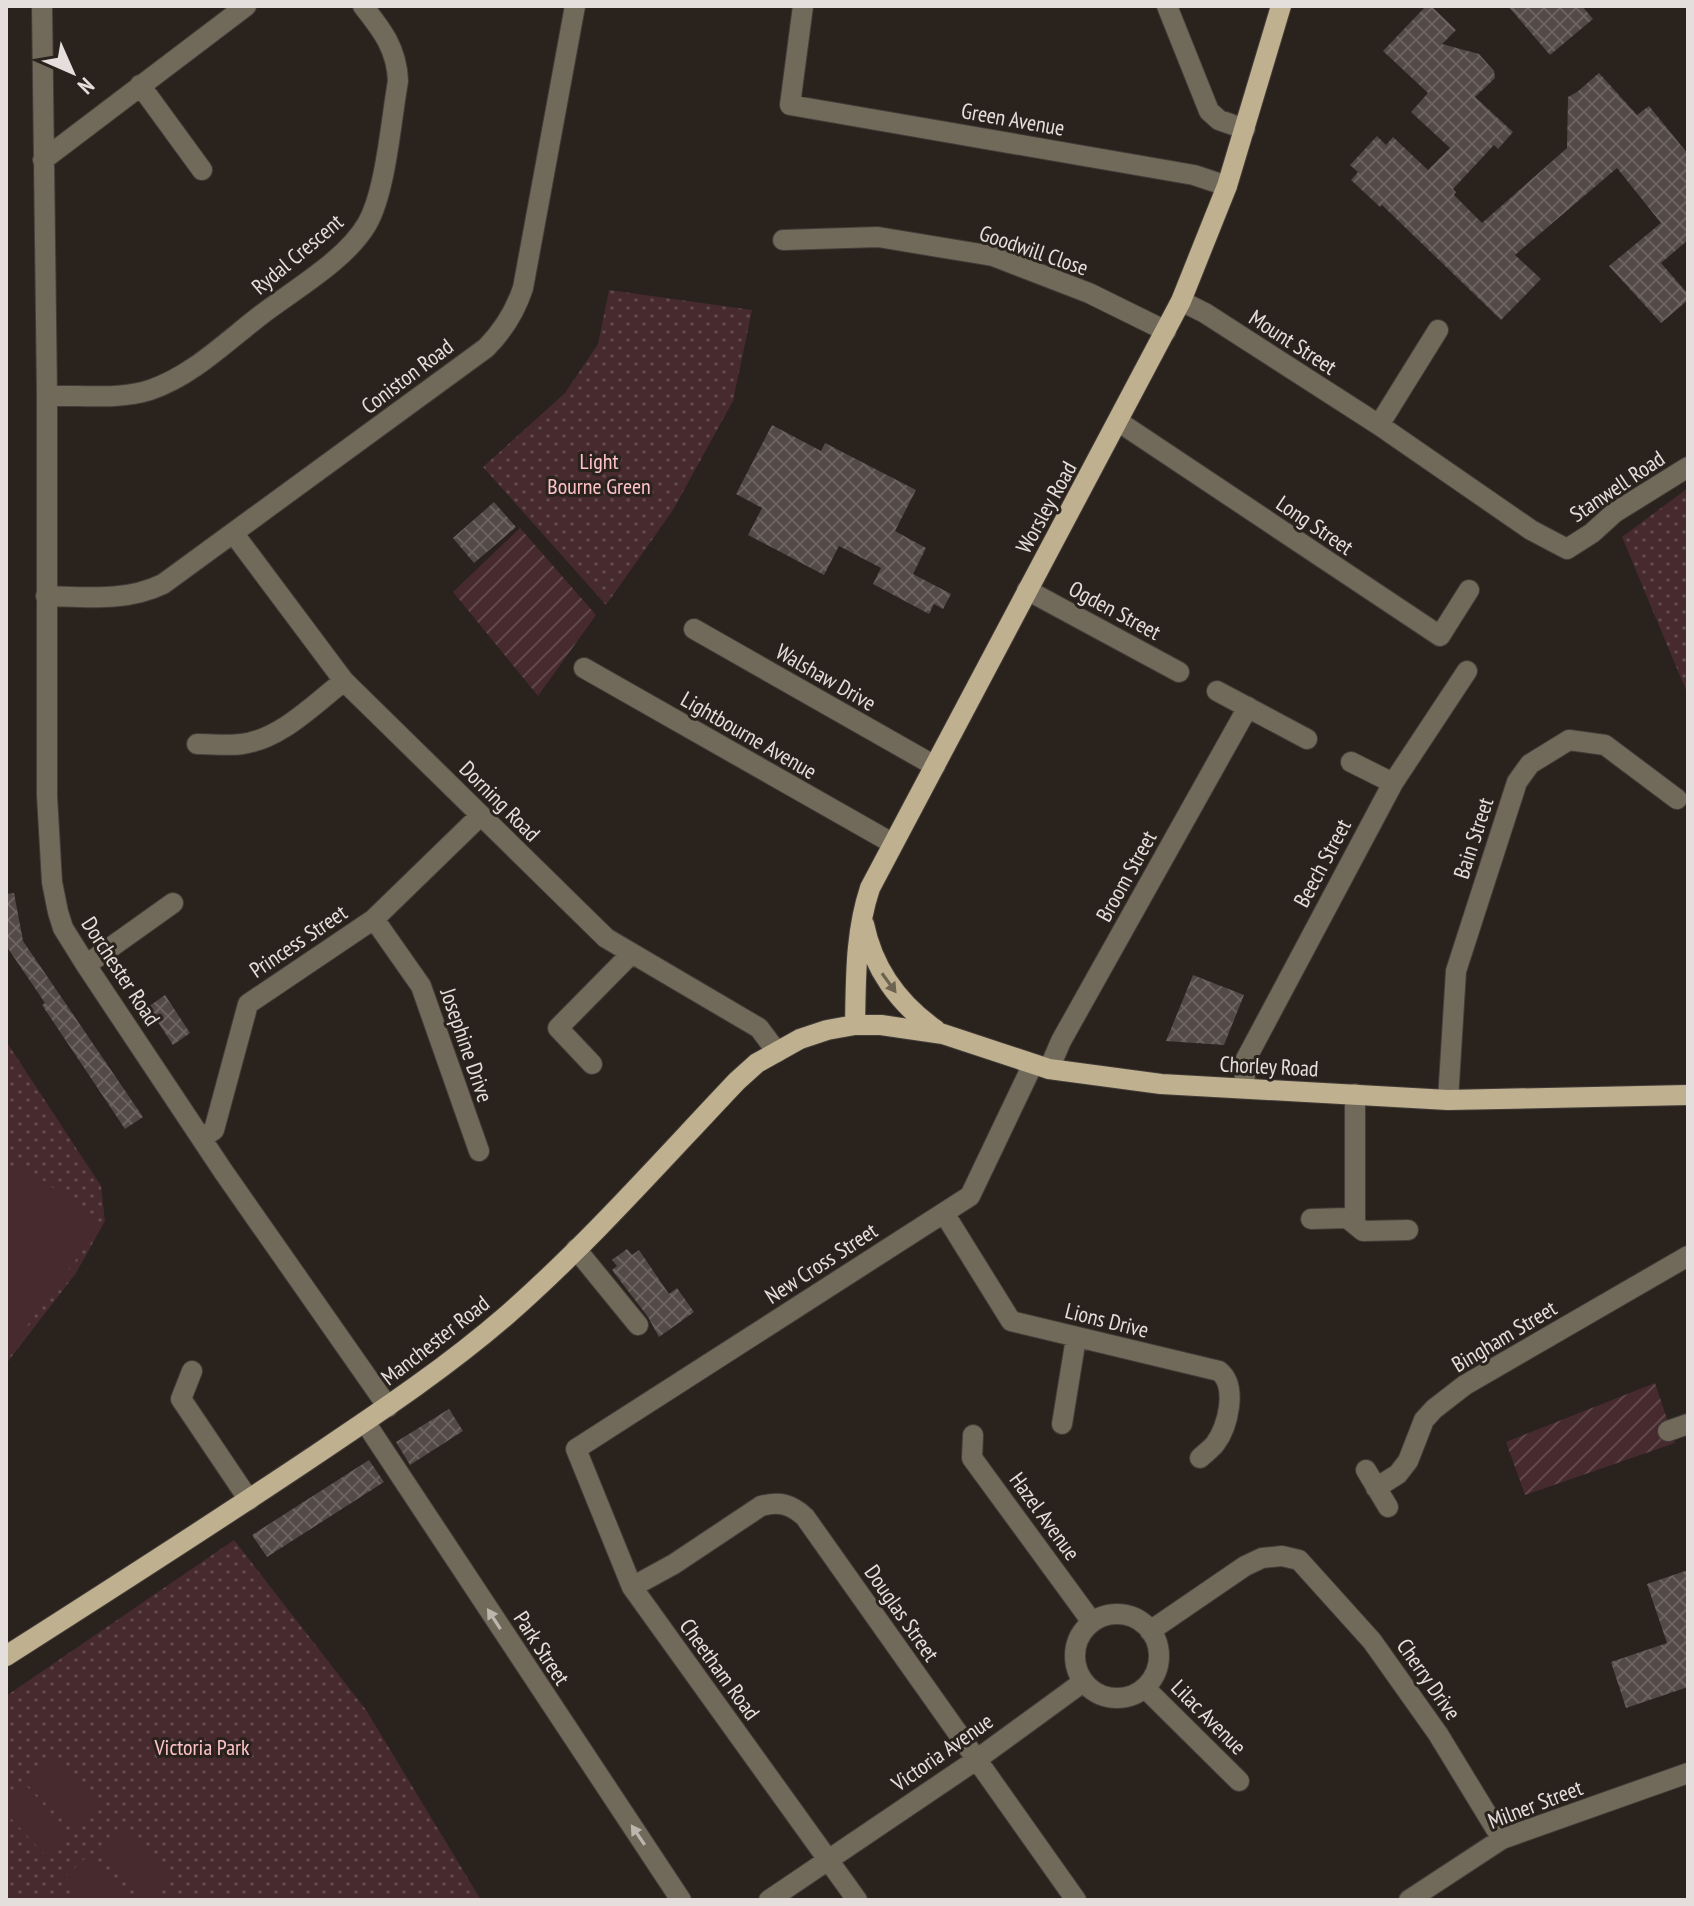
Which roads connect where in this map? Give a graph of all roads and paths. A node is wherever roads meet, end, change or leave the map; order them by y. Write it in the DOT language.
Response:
graph roads {
  1 [pos="42,6"];
  2 [pos="246,6"];
  3 [pos="363,6"];
  4 [pos="575,6"];
  5 [pos="803,6"];
  6 [pos="1167,6"];
  7 [pos="1281,6"];
  8 [pos="140,85"];
  9 [pos="1245,129"];
  10 [pos="43,160"];
  11 [pos="202,170"];
  12 [pos="1227,186"];
  13 [pos="783,240"];
  14 [pos="1181,301"];
  15 [pos="1438,330"];
  16 [pos="1166,331"];
  17 [pos="47,396"];
  18 [pos="1119,422"];
  19 [pos="1379,425"];
  20 [pos="1688,467"];
  21 [pos="1531,530"];
  22 [pos="234,534"];
  23 [pos="1027,590"];
  24 [pos="1469,590"];
  25 [pos="46,596"];
  26 [pos="694,629"];
  27 [pos="584,668"];
  28 [pos="1467,671"];
  29 [pos="1179,672"];
  30 [pos="344,681"];
  31 [pos="1217,691"];
  32 [pos="1248,707"];
  33 [pos="1307,739"];
  34 [pos="197,744"];
  35 [pos="1351,762"];
  36 [pos="935,766"];
  37 [pos="1393,783"];
  38 [pos="1677,799"];
  39 [pos="480,816"];
  40 [pos="892,843"];
  41 [pos="173,903"];
  42 [pos="861,914"];
  43 [pos="374,919"];
  44 [pos="631,954"];
  45 [pos="86,965"];
  46 [pos="855,1025"];
  47 [pos="943,1034"];
  48 [pos="777,1052"];
  49 [pos="592,1064"];
  50 [pos="1041,1066"];
  51 [pos="1244,1088"];
  52 [pos="1355,1094"];
  53 [pos="1688,1095"];
  54 [pos="1448,1100"];
  55 [pos="202,1138"];
  56 [pos="479,1151"];
  57 [pos="944,1213"];
  58 [pos="1311,1219"];
  59 [pos="1355,1222"];
  60 [pos="1408,1230"];
  61 [pos="576,1249"];
  62 [pos="1688,1256"];
  63 [pos="638,1325"];
  64 [pos="1076,1338"];
  65 [pos="192,1371"];
  66 [pos="388,1407"];
  67 [pos="365,1422"];
  68 [pos="1062,1424"];
  69 [pos="973,1435"];
  70 [pos="576,1449"];
  71 [pos="1200,1458"];
  72 [pos="249,1500"];
  73 [pos="1388,1507"];
  74 [pos="632,1587"];
  75 [pos="1092,1622"];
  76 [pos="1150,1631"];
  77 [pos="6,1656"];
  78 [pos="1083,1682"];
  79 [pos="1145,1688"];
  80 [pos="976,1760"];
  81 [pos="1688,1773"];
  82 [pos="1239,1781"];
  83 [pos="1502,1839"];
  84 [pos="828,1860"];
  85 [pos="681,1900"];
  86 [pos="769,1900"];
  87 [pos="857,1900"];
  88 [pos="1076,1900"];
  89 [pos="1409,1900"];
  1 -- 10 [label="street, Dorchester Road"];
  2 -- 8 [label="street"];
  3 -- 17 [label="street, Rydal Crescent"];
  4 -- 22 [label="street, Coniston Road"];
  5 -- 12 [label="street, Green Avenue"];
  6 -- 9 [label="street"];
  7 -- 9 [label="main road, Worsley Road"];
  8 -- 10 [label="street"];
  8 -- 11 [label="street"];
  9 -- 12 [label="main road, Worsley Road"];
  10 -- 17 [label="street, Dorchester Road"];
  12 -- 14 [label="main road, Worsley Road"];
  13 -- 16 [label="street, Goodwill Close"];
  14 -- 16 [label="main road, Worsley Road"];
  14 -- 19 [label="street, Mount Street"];
  15 -- 19 [label="street"];
  16 -- 18 [label="main road, Worsley Road"];
  17 -- 25 [label="street, Dorchester Road"];
  18 -- 23 [label="main road, Worsley Road"];
  18 -- 24 [label="street, Long Street"];
  19 -- 21 [label="street, Mount Street"];
  20 -- 21 [label="street, Stanwell Road"];
  22 -- 25 [label="street, Coniston Road"];
  22 -- 30 [label="street, Dorning Road"];
  23 -- 29 [label="street, Ogden Street"];
  23 -- 36 [label="main road, Worsley Road"];
  25 -- 45 [label="street, Dorchester Road"];
  26 -- 36 [label="street, Walshaw Drive"];
  27 -- 40 [label="street, Lightbourne Avenue"];
  28 -- 37 [label="street, Beech Street"];
  30 -- 34 [label="street"];
  30 -- 39 [label="street, Dorning Road"];
  31 -- 32 [label="street"];
  32 -- 33 [label="street"];
  32 -- 50 [label="street, Broom Street"];
  35 -- 37 [label="street"];
  36 -- 40 [label="main road, Worsley Road"];
  37 -- 51 [label="street, Beech Street"];
  38 -- 54 [label="street, Bain Street"];
  39 -- 43 [label="street, Princess Street"];
  39 -- 44 [label="street, Dorning Road"];
  40 -- 42 [label="main road, Worsley Road"];
  41 -- 45 [label="street"];
  42 -- 46 [label="main road, Worsley Road"];
  42 -- 47 [label="main road, one-way"];
  43 -- 55 [label="street, Princess Street"];
  43 -- 56 [label="street, Josephine Drive"];
  44 -- 48 [label="street, Dorning Road"];
  44 -- 49 [label="street"];
  45 -- 55 [label="street, Dorchester Road"];
  46 -- 47 [label="main road, Chorley Road"];
  46 -- 48 [label="main road, Manchester Road"];
  47 -- 50 [label="main road, Chorley Road"];
  48 -- 61 [label="main road, Manchester Road"];
  50 -- 51 [label="main road, Chorley Road"];
  50 -- 57 [label="street, New Cross Street"];
  51 -- 52 [label="main road, Chorley Road"];
  52 -- 54 [label="main road, Chorley Road"];
  52 -- 59 [label="street"];
  53 -- 54 [label="main road, Chorley Road"];
  55 -- 66 [label="street, Dorchester Road"];
  57 -- 64 [label="street, Lions Drive"];
  57 -- 70 [label="street, New Cross Street"];
  58 -- 59 [label="street"];
  59 -- 60 [label="street"];
  61 -- 63 [label="street"];
  61 -- 66 [label="main road, Manchester Road"];
  62 -- 73 [label="street, Bingham Street"];
  64 -- 68 [label="street"];
  64 -- 71 [label="street, Lions Drive"];
  65 -- 72 [label="street"];
  66 -- 67 [label="main road, Manchester Road"];
  67 -- 72 [label="main road, Manchester Road"];
  85 -- 67 [label="street, Park Street, one-way"];
  69 -- 75 [label="street, Hazel Avenue"];
  70 -- 74 [label="street, Cheetham Road"];
  72 -- 77 [label="main road, Manchester Road"];
  74 -- 80 [label="street, Douglas Street"];
  74 -- 84 [label="street, Cheetham Road"];
  75 -- 76 [label="street"];
  75 -- 78 [label="street"];
  76 -- 79 [label="street"];
  76 -- 83 [label="street, Cherry Drive"];
  78 -- 79 [label="street"];
  78 -- 80 [label="street, Victoria Avenue"];
  79 -- 82 [label="street, Lilac Avenue"];
  80 -- 84 [label="street, Victoria Avenue"];
  80 -- 88 [label="street, Douglas Street"];
  81 -- 83 [label="street, Milner Street"];
  83 -- 89 [label="street, Milner Street"];
  84 -- 86 [label="street, Victoria Avenue"];
  84 -- 87 [label="street, Cheetham Road"];
}
